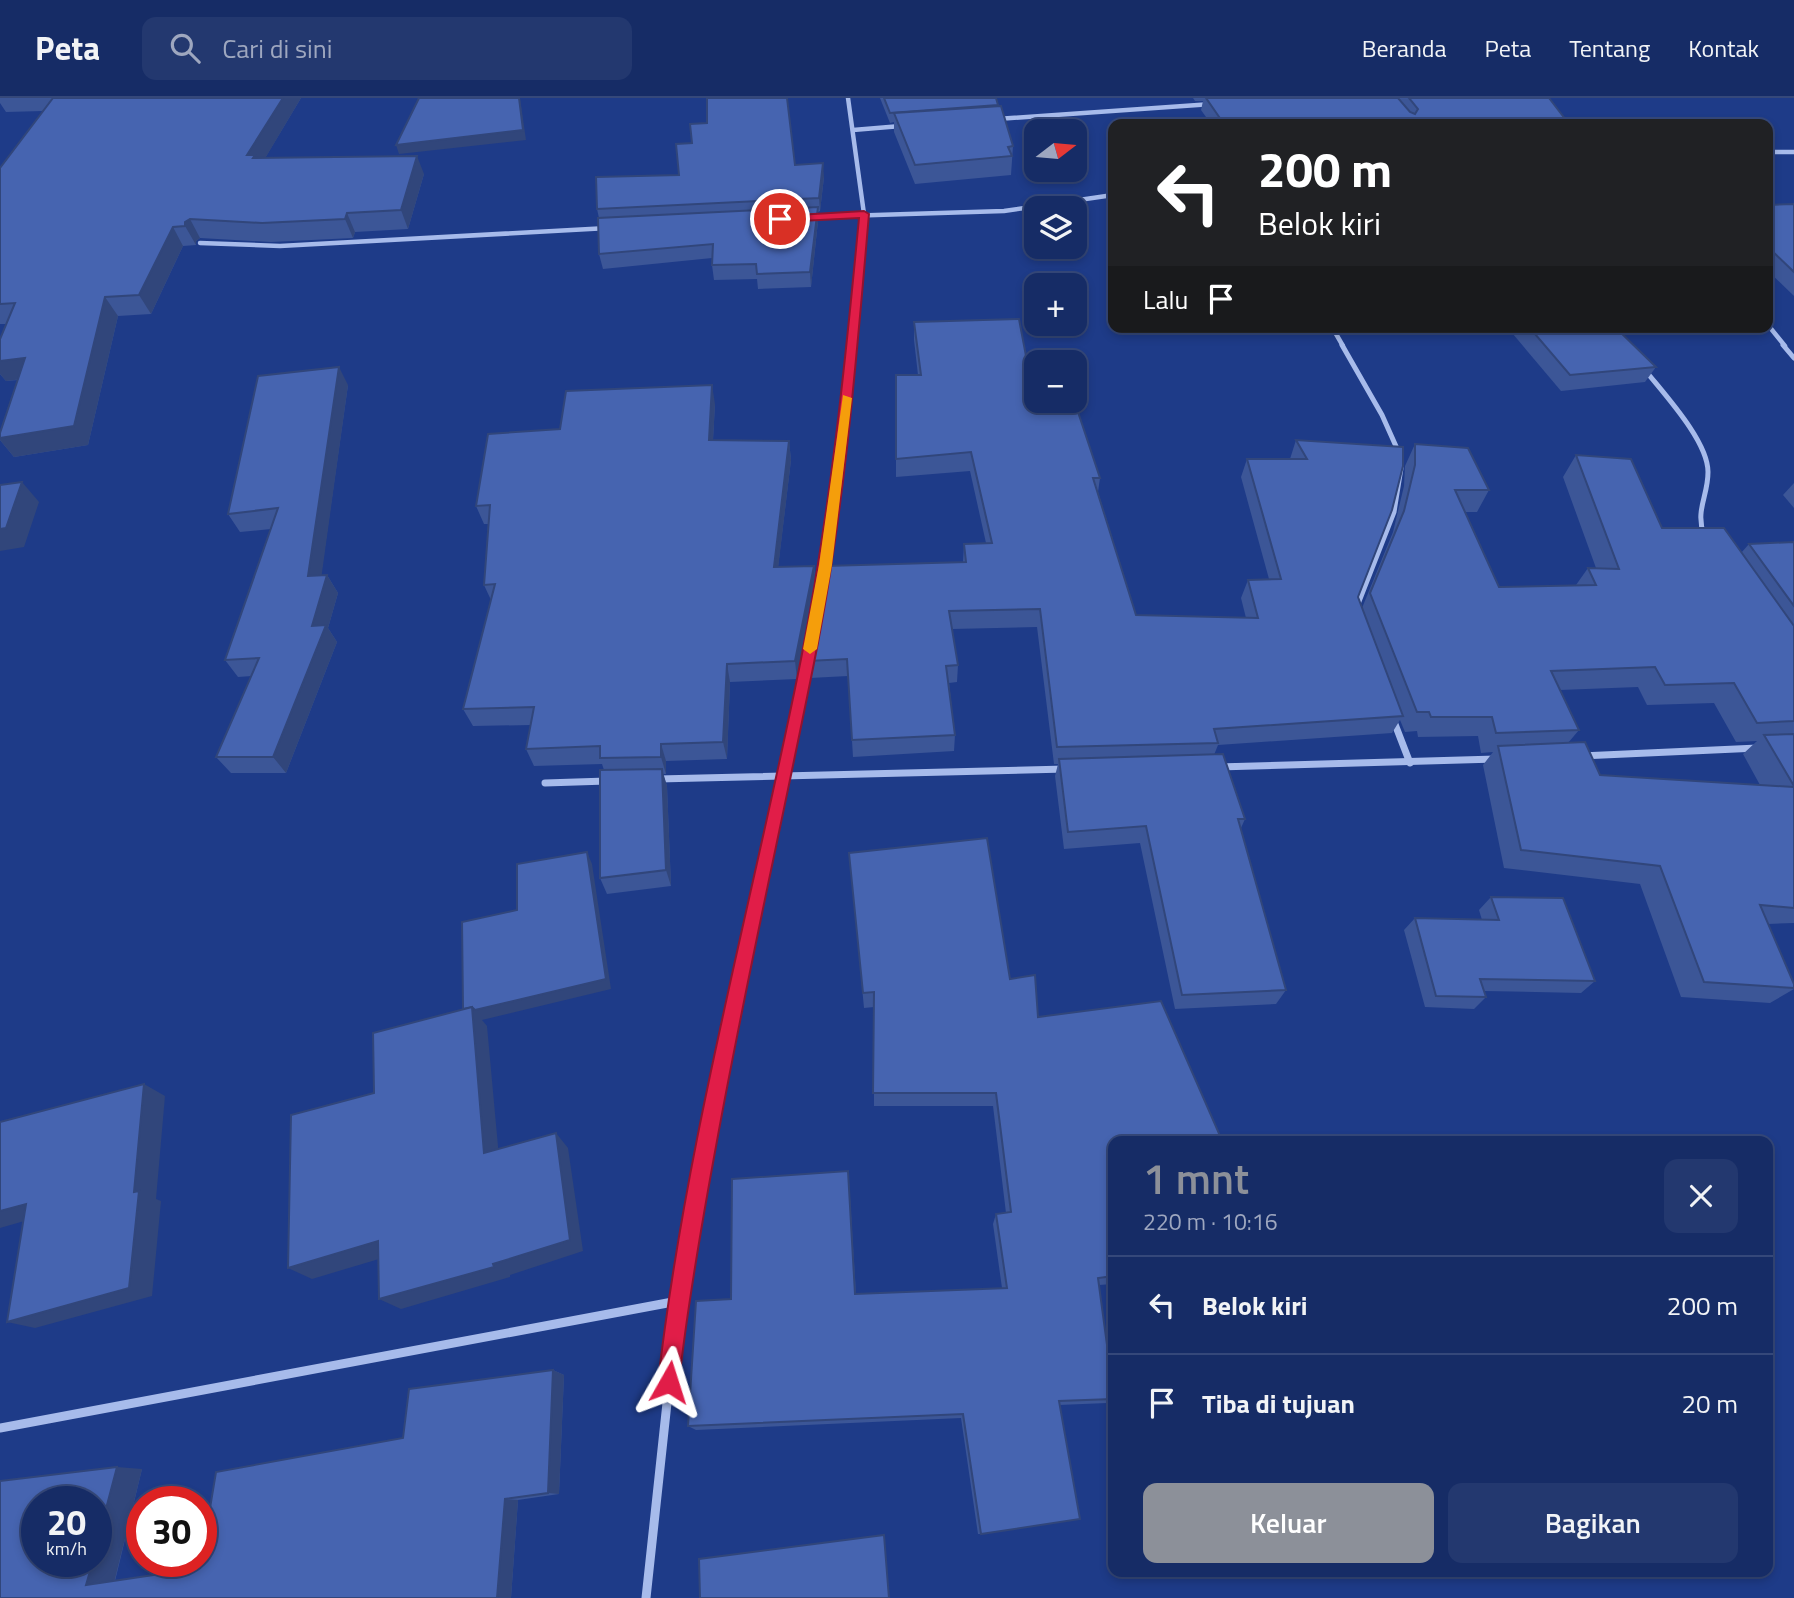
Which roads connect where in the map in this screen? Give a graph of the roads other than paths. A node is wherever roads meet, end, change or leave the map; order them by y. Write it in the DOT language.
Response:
graph roads {
  1 [pos="848,98"];
  2 [pos="1222,104"];
  3 [pos="989,120"];
  4 [pos="908,126"];
  5 [pos="853,130"];
  6 [pos="1773,152"];
  7 [pos="1794,152"];
  8 [pos="1108,196"];
  9 [pos="864,214"];
  10 [pos="808,218"];
  11 [pos="614,228"];
  12 [pos="200,243"];
  13 [pos="1773,331"];
  14 [pos="1335,333"];
  15 [pos="1794,358"];
  16 [pos="1637,360"];
  17 [pos="1706,540"];
  18 [pos="1354,614"];
  19 [pos="1391,713"];
  20 [pos="1769,747"];
  21 [pos="1573,756"];
  22 [pos="1505,759"];
  23 [pos="1410,763"];
  24 [pos="1215,767"];
  25 [pos="1075,769"];
  26 [pos="782,775"];
  27 [pos="643,779"];
  28 [pos="615,780"];
  29 [pos="545,783"];
  30 [pos="678,1301"];
  31 [pos="0,1427"];
  32 [pos="646,1598"];
  1 -- 5 [label="street"];
  2 -- 3 [label="street"];
  4 -- 5 [label="street"];
  5 -- 9 [label="street"];
  6 -- 7 [label="street"];
  8 -- 9 [label="street"];
  9 -- 10 [label="street"];
  9 -- 26 [label="street"];
  11 -- 12 [label="street"];
  13 -- 15 [label="street"];
  14 -- 18 [label="street"];
  16 -- 17 [label="street"];
  19 -- 23 [label="street"];
  20 -- 21 [label="street"];
  22 -- 23 [label="street"];
  23 -- 24 [label="street"];
  25 -- 26 [label="street"];
  26 -- 27 [label="street"];
  26 -- 30 [label="street"];
  28 -- 29 [label="street"];
  30 -- 31 [label="street"];
  30 -- 32 [label="street"];
}
